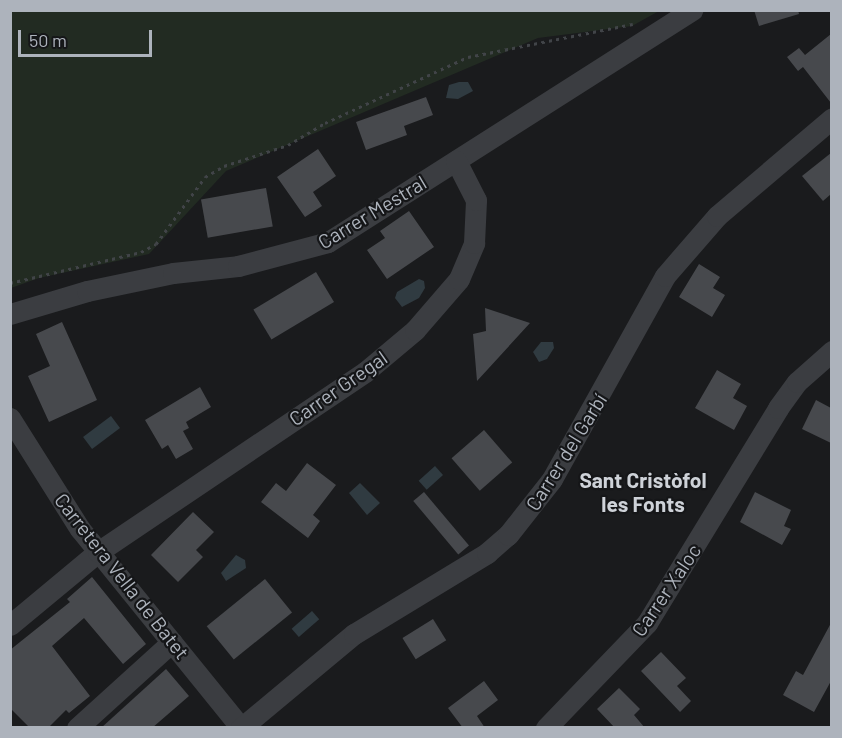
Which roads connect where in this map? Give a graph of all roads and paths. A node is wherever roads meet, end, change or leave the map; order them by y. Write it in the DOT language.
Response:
graph roads {
  1 [pos="692,10"];
  2 [pos="641,19"];
  3 [pos="831,118"];
  4 [pos="456,161"];
  5 [pos="10,283"];
  6 [pos="10,314"];
  7 [pos="831,351"];
  8 [pos="10,418"];
  9 [pos="98,552"];
  10 [pos="10,625"];
  11 [pos="172,642"];
  12 [pos="241,727"];
  13 [pos="77,728"];
  14 [pos="546,728"];
  1 -- 4 [label="street, Carrer Mestral"];
  2 -- 5 [label="path"];
  3 -- 12 [label="street, Carrer del Garbí"];
  4 -- 6 [label="street, Carrer Mestral"];
  4 -- 9 [label="street, Carrer Gregal"];
  7 -- 14 [label="street, Carrer Xaloc"];
  8 -- 9 [label="street, Carretera Vella de Batet"];
  9 -- 10 [label="street, Carrer Gregal"];
  9 -- 11 [label="street, Carretera Vella de Batet"];
  11 -- 12 [label="street, Carretera Vella de Batet"];
  11 -- 13 [label="street"];
}
